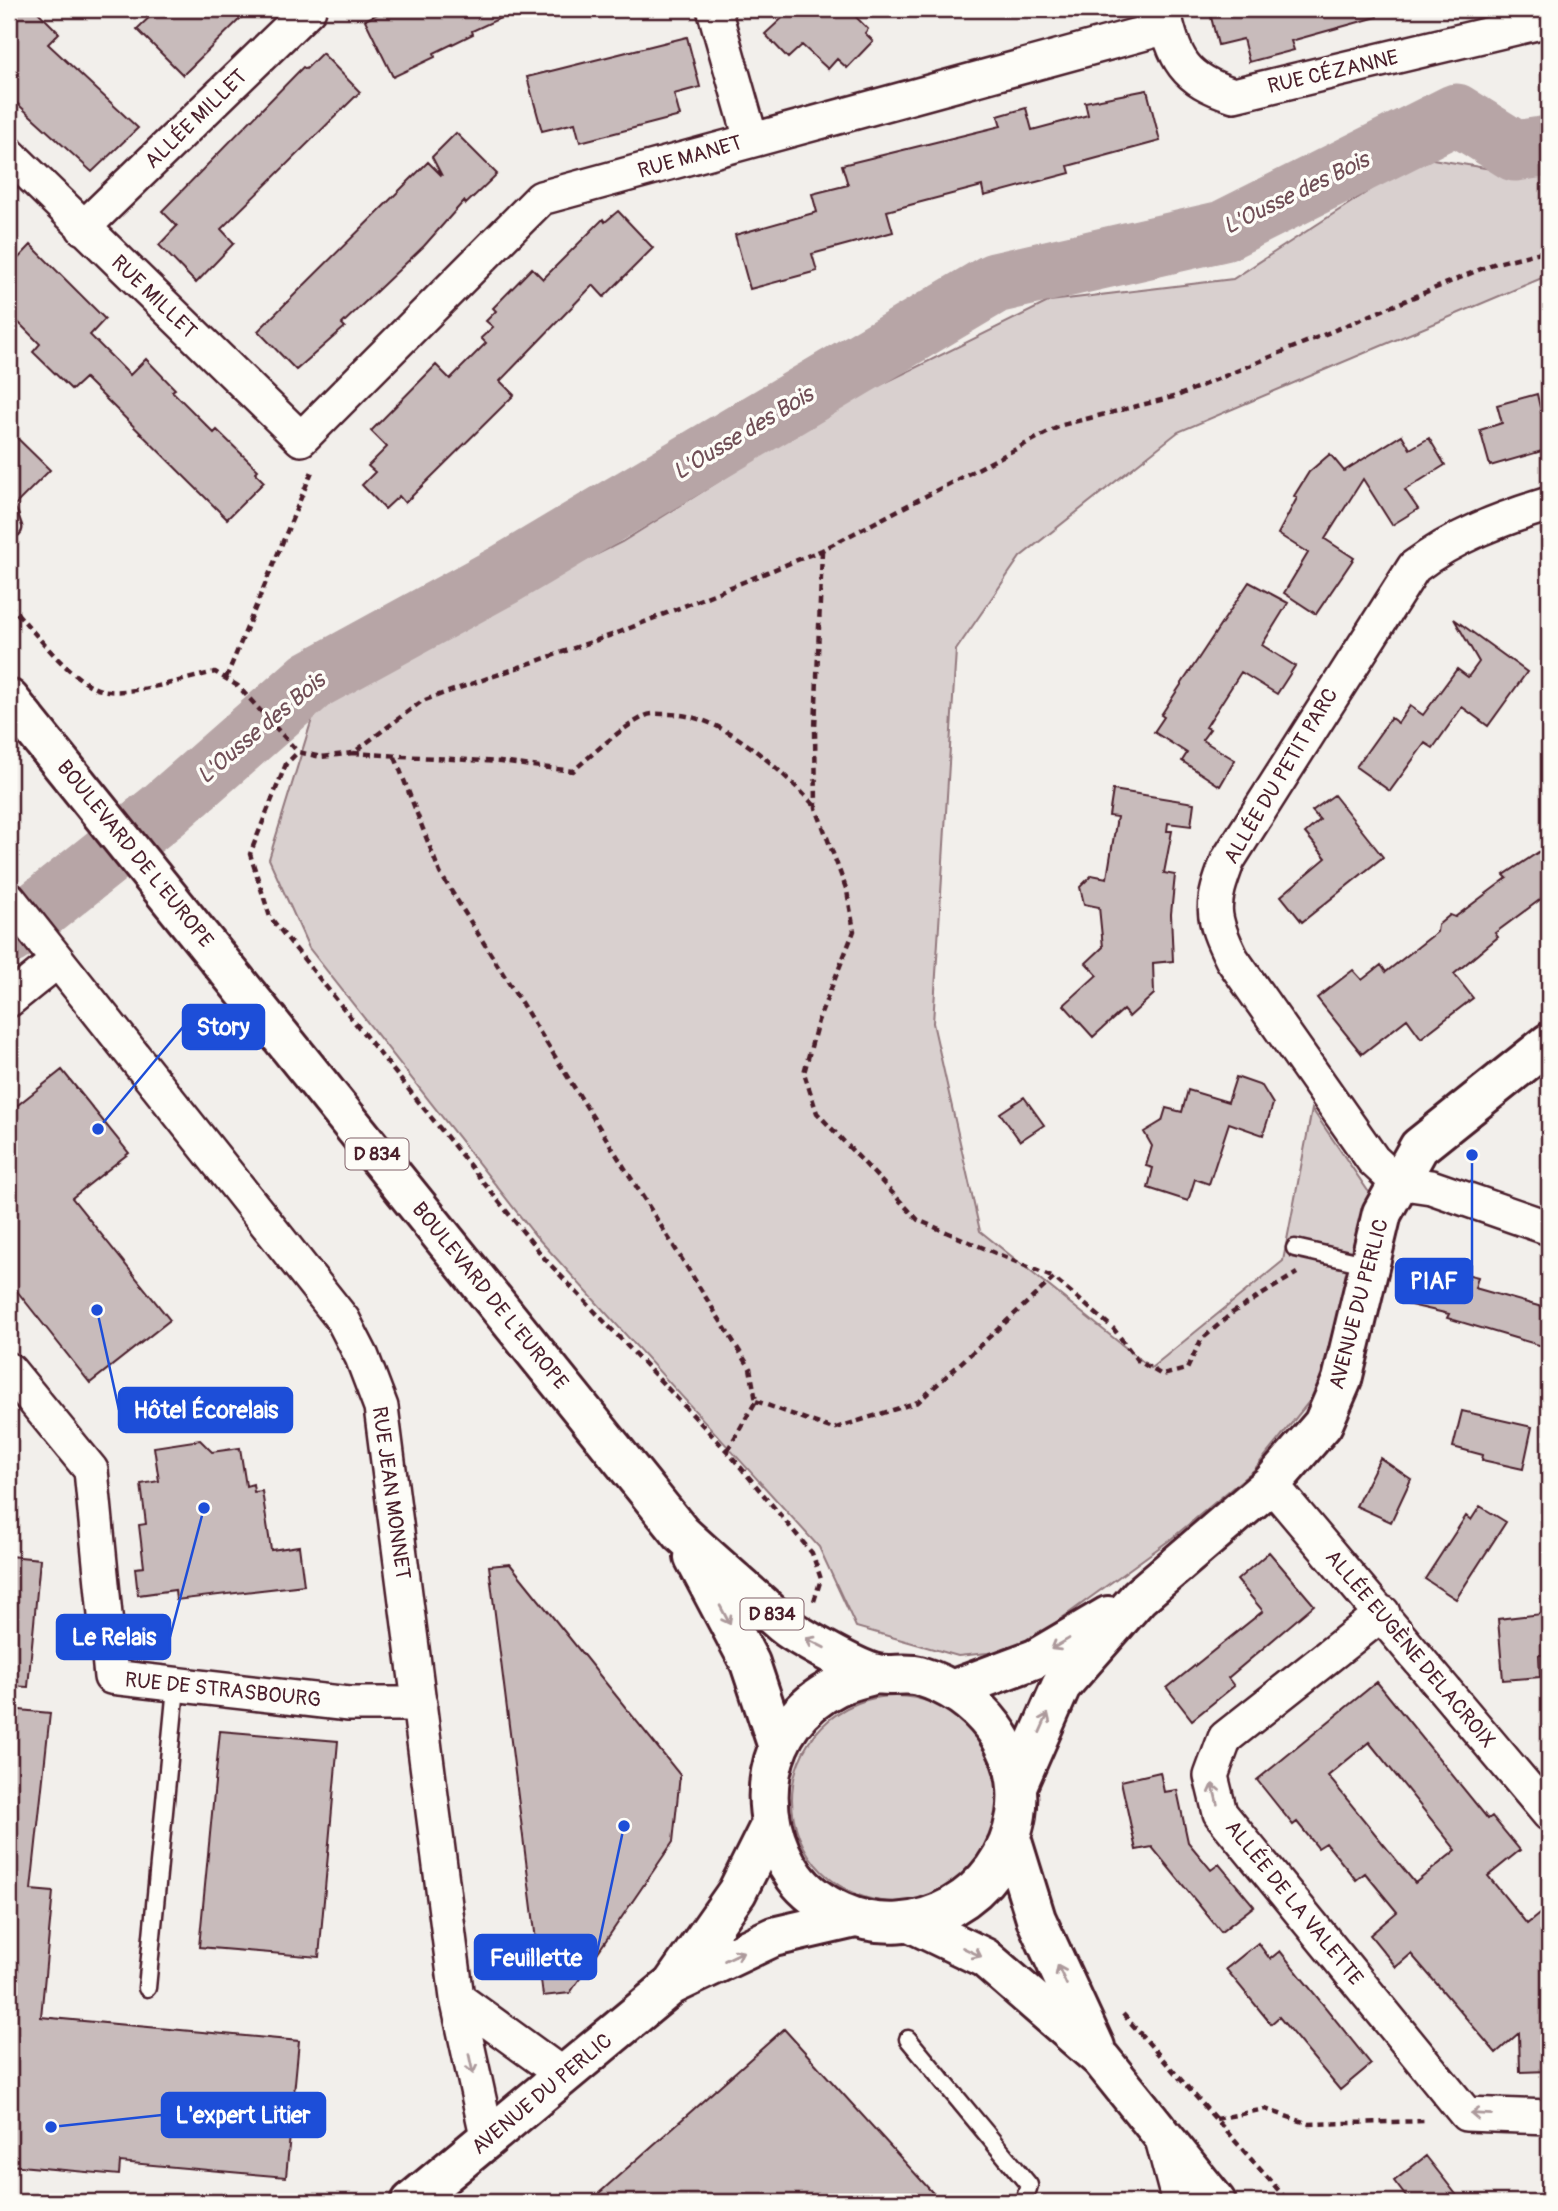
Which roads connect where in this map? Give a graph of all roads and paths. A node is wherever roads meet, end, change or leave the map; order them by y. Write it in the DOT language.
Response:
graph roads {
  1 [pos="309,9"];
  2 [pos="713,9"];
  3 [pos="1165,18"];
  4 [pos="1549,20"];
  5 [pos="751,139"];
  6 [pos="9,154"];
  7 [pos="83,228"];
  8 [pos="1549,250"];
  9 [pos="301,439"];
  10 [pos="1549,504"];
  11 [pos="822,550"];
  12 [pos="9,604"];
  13 [pos="226,678"];
  14 [pos="9,699"];
  15 [pos="298,752"];
  16 [pos="353,753"];
  17 [pos="396,757"];
  18 [pos="816,808"];
  19 [pos="20,913"];
  20 [pos="56,962"];
  21 [pos="9,1000"];
  22 [pos="1549,1042"];
  23 [pos="1397,1182"];
  24 [pos="1549,1228"];
  25 [pos="1295,1248"];
  26 [pos="1318,1253"];
  27 [pos="1370,1265"];
  28 [pos="1054,1278"];
  29 [pos="9,1370"];
  30 [pos="756,1401"];
  31 [pos="727,1451"];
  32 [pos="1271,1484"];
  33 [pos="681,1533"];
  34 [pos="1139,1597"];
  35 [pos="1383,1613"];
  36 [pos="790,1630"];
  37 [pos="876,1674"];
  38 [pos="176,1686"];
  39 [pos="954,1689"];
  40 [pos="420,1704"];
  41 [pos="778,1747"];
  42 [pos="1017,1786"];
  43 [pos="1549,1814"];
  44 [pos="770,1826"];
  45 [pos="1011,1838"];
  46 [pos="855,1918"];
  47 [pos="910,1922"];
  48 [pos="672,1985"];
  49 [pos="148,1988"];
  50 [pos="457,1998"];
  51 [pos="1117,2006"];
  52 [pos="908,2039"];
  53 [pos="1101,2059"];
  54 [pos="563,2075"];
  55 [pos="1466,2113"];
  56 [pos="1549,2117"];
  57 [pos="1215,2119"];
  58 [pos="1161,2135"];
  59 [pos="488,2140"];
  60 [pos="411,2202"];
  61 [pos="1024,2202"];
  62 [pos="1178,2202"];
  63 [pos="1216,2202"];
  64 [pos="1289,2202"];
  1 -- 7 [label="street, ALLÉE MILLET"];
  2 -- 5 [label="street"];
  3 -- 4 [label="street, RUE CÉZANNE"];
  3 -- 5 [label="street, RUE MANET"];
  5 -- 9 [label="street, RUE MANET"];
  6 -- 7 [label="street, RUE MILLET"];
  7 -- 9 [label="street, RUE MILLET"];
  8 -- 11 [label="path"];
  9 -- 13 [label="path"];
  10 -- 23 [label="street, ALLÉE DU PETIT PARC"];
  11 -- 16 [label="path"];
  11 -- 18 [label="path"];
  12 -- 13 [label="path"];
  13 -- 15 [label="path"];
  14 -- 33 [label="main road, BOULEVARD DE L'EUROPE / D 834"];
  15 -- 16 [label="path"];
  15 -- 31 [label="path"];
  16 -- 17 [label="path"];
  17 -- 18 [label="path"];
  17 -- 30 [label="path"];
  18 -- 28 [label="path"];
  19 -- 20 [label="street, RUE JEAN MONNET"];
  20 -- 21 [label="street"];
  20 -- 40 [label="street, RUE JEAN MONNET"];
  22 -- 23 [label="main road, AVENUE DU PERLIC"];
  23 -- 24 [label="street"];
  23 -- 27 [label="main road, AVENUE DU PERLIC"];
  25 -- 26 [label="lane"];
  26 -- 27 [label="lane"];
  26 -- 28 [label="path"];
  27 -- 32 [label="main road, AVENUE DU PERLIC"];
  28 -- 30 [label="path"];
  29 -- 38 [label="street, RUE DE STRASBOURG"];
  30 -- 31 [label="path"];
  31 -- 36 [label="path"];
  32 -- 34 [label="main road, AVENUE DU PERLIC"];
  32 -- 35 [label="street, ALLÉE EUGÈNE DELACROIX"];
  33 -- 36 [label="main road, BOULEVARD DE L'EUROPE / D 834"];
  33 -- 41 [label="main road, BOULEVARD DE L'EUROPE / D 834, one-way"];
  34 -- 39 [label="main road, AVENUE DU PERLIC, one-way"];
  42 -- 34 [label="main road, AVENUE DU PERLIC, one-way"];
  35 -- 43 [label="street, ALLÉE EUGÈNE DELACROIX"];
  55 -- 35 [label="street, ALLÉE DE LA VALETTE, one-way"];
  37 -- 36 [label="main road, BOULEVARD DE L'EUROPE / D 834, one-way"];
  37 -- 39 [label="main road"];
  37 -- 41 [label="main road"];
  38 -- 40 [label="street, RUE DE STRASBOURG"];
  38 -- 49 [label="lane"];
  39 -- 42 [label="main road"];
  40 -- 50 [label="street, RUE JEAN MONNET"];
  41 -- 44 [label="main road"];
  42 -- 45 [label="main road"];
  44 -- 46 [label="main road"];
  44 -- 48 [label="main road, AVENUE DU PERLIC"];
  45 -- 47 [label="main road"];
  53 -- 45 [label="main road, one-way"];
  46 -- 47 [label="main road"];
  48 -- 46 [label="main road, AVENUE DU PERLIC, one-way"];
  47 -- 53 [label="main road, one-way"];
  48 -- 54 [label="main road, AVENUE DU PERLIC"];
  50 -- 54 [label="street"];
  50 -- 59 [label="street, RUE JEAN MONNET, one-way"];
  51 -- 57 [label="path"];
  52 -- 61 [label="lane"];
  53 -- 58 [label="main road"];
  54 -- 59 [label="main road, AVENUE DU PERLIC"];
  56 -- 55 [label="street, one-way"];
  55 -- 57 [label="path"];
  57 -- 64 [label="path"];
  58 -- 62 [label="street"];
  58 -- 63 [label="main road"];
  59 -- 60 [label="main road, AVENUE DU PERLIC"];
}
